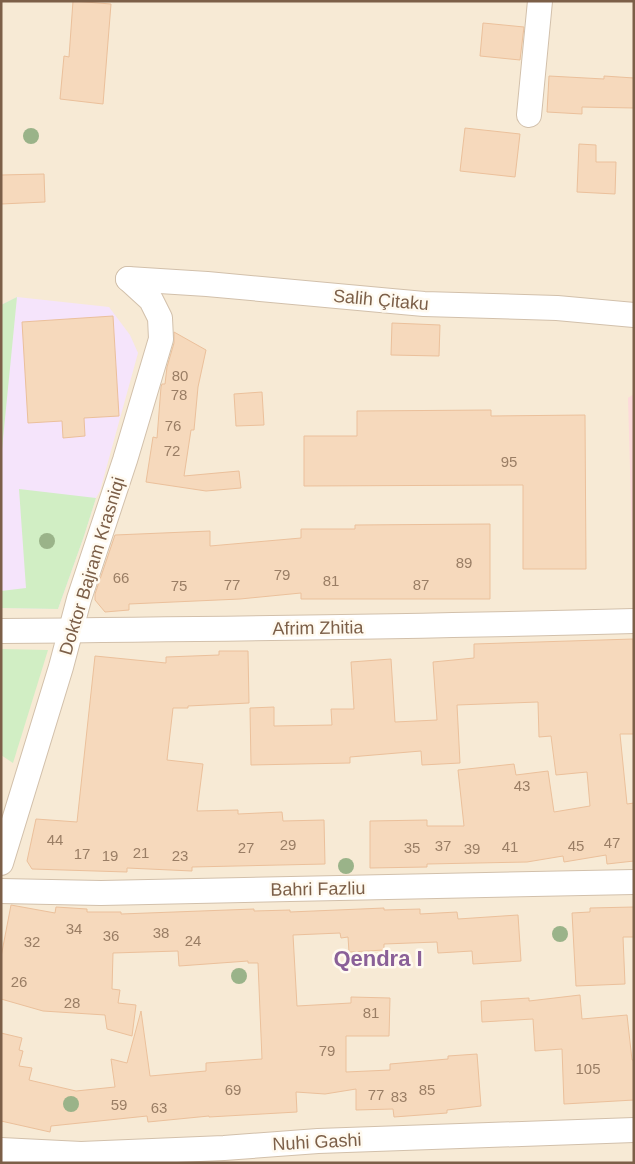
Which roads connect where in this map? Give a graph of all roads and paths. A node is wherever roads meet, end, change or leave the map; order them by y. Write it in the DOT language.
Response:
graph roads {
  1 [pos="540,1"];
  2 [pos="529,115"];
  3 [pos="128,279"];
  4 [pos="634,315"];
  5 [pos="634,621"];
  6 [pos="70,630"];
  7 [pos="1,631"];
  8 [pos="1,863"];
  9 [pos="634,882"];
  10 [pos="1,891"];
  11 [pos="634,1130"];
  12 [pos="1,1150"];
  1 -- 2 [label="street"];
  3 -- 4 [label="street, Salih Çitaku"];
  3 -- 6 [label="street, Doktor Bajram Krasniqi"];
  5 -- 6 [label="street, Afrim Zhitia"];
  6 -- 7 [label="street, Afrim Zhitia"];
  6 -- 8 [label="street, Doktor Bajram Krasniqi"];
  9 -- 10 [label="street, Bahri Fazliu"];
  11 -- 12 [label="street, Nuhi Gashi"];
}
